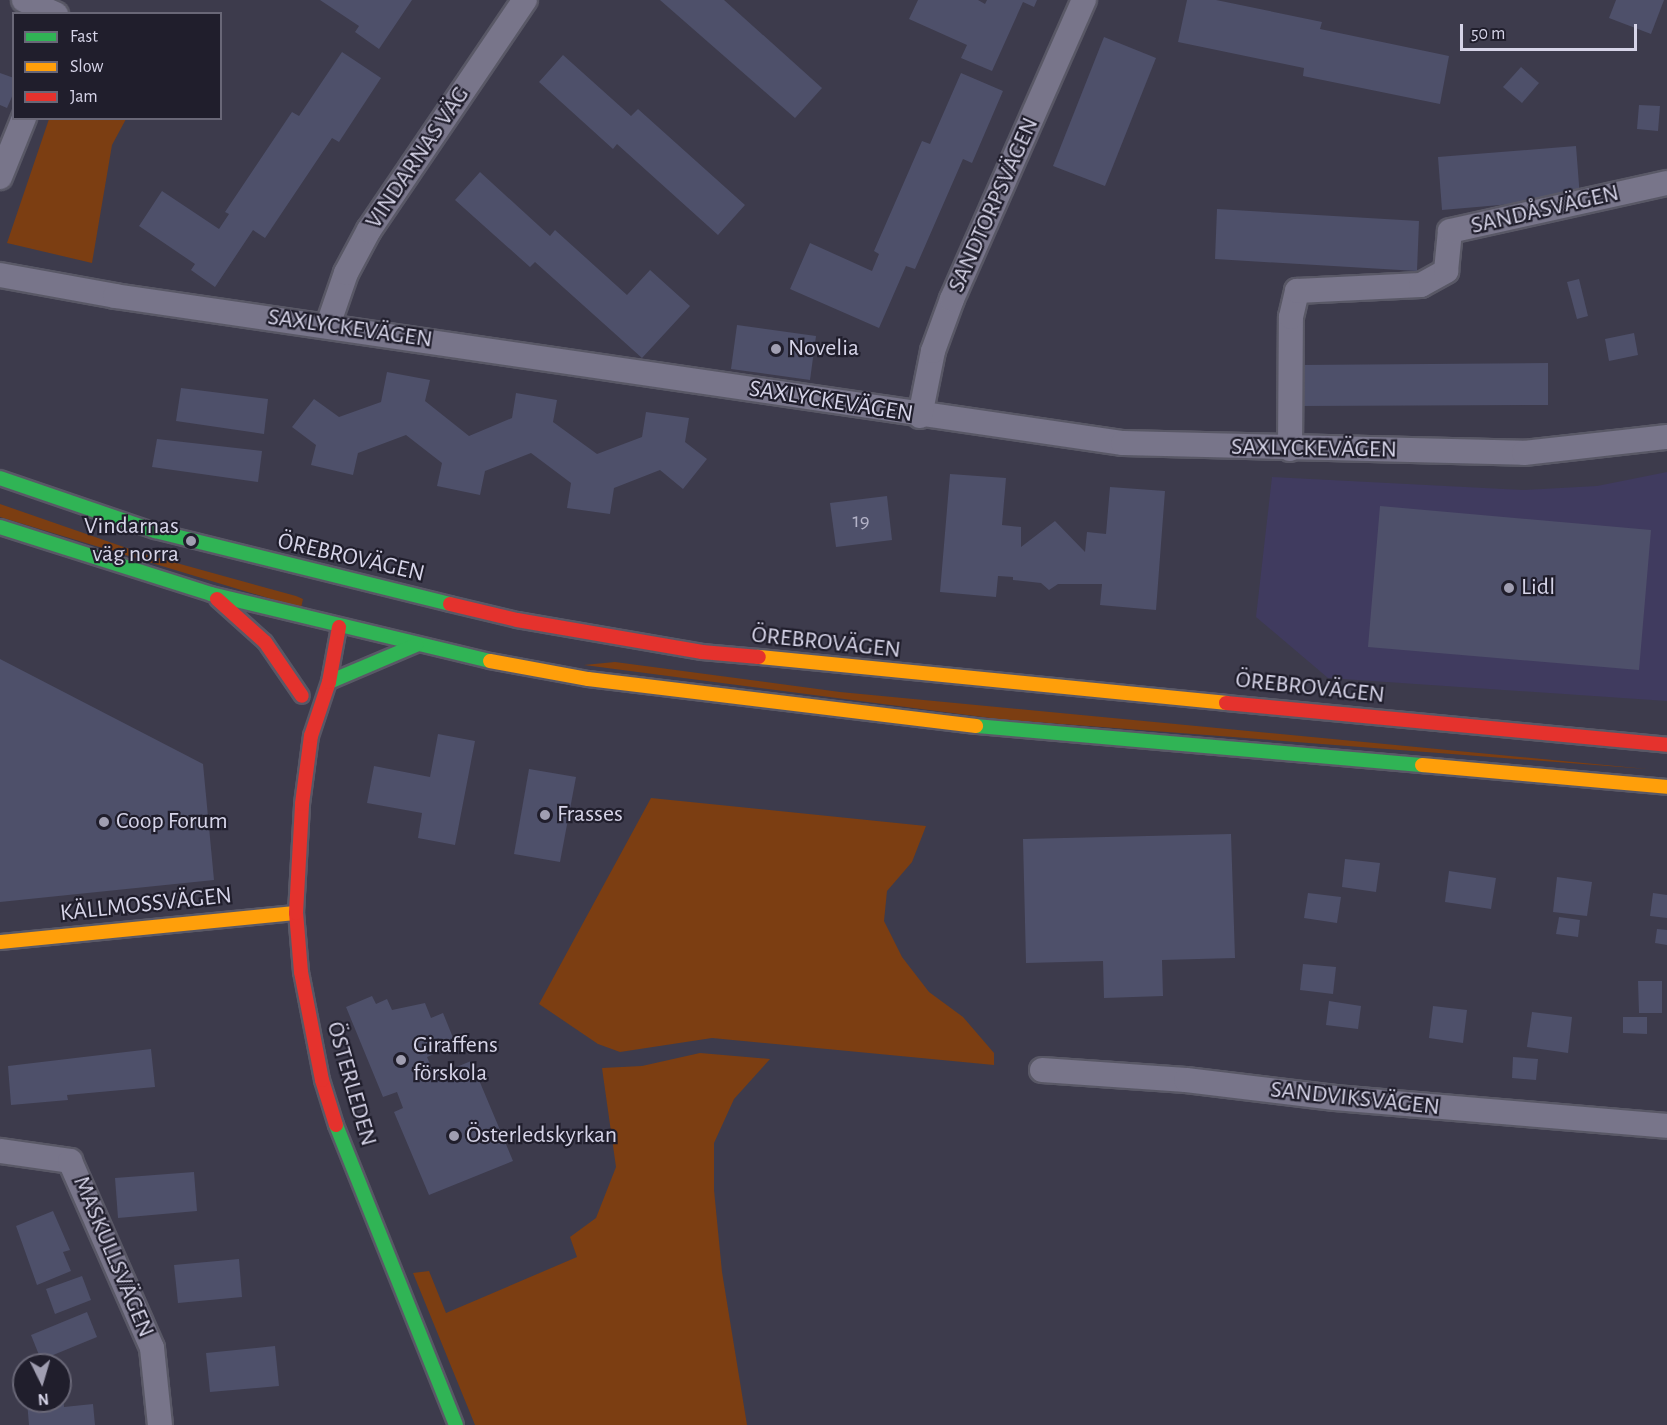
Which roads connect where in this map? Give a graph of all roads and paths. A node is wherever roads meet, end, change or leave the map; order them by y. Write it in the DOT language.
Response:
graph roads {
  1 [pos="24,0"];
  2 [pos="525,0"];
  3 [pos="1084,0"];
  4 [pos="52,12"];
  5 [pos="23,120"];
  6 [pos="0,177"];
  7 [pos="1667,183"];
  8 [pos="0,275"];
  9 [pos="328,325"];
  10 [pos="920,416"];
  11 [pos="1667,437"];
  12 [pos="1290,449"];
  13 [pos="0,478"];
  14 [pos="0,527"];
  15 [pos="211,594"];
  16 [pos="340,621"];
  17 [pos="416,645"];
  18 [pos="317,649"];
  19 [pos="306,676"];
  20 [pos="329,682"];
  21 [pos="302,696"];
  22 [pos="311,736"];
  23 [pos="1667,744"];
  24 [pos="1667,787"];
  25 [pos="296,913"];
  26 [pos="0,942"];
  27 [pos="1042,1070"];
  28 [pos="1667,1126"];
  29 [pos="0,1151"];
  30 [pos="160,1425"];
  31 [pos="456,1425"];
  1 -- 4 [label="street"];
  2 -- 9 [label="street, VINDARNAS VÄG"];
  3 -- 10 [label="street, SANDTORPSVÄGEN"];
  5 -- 6 [label="street"];
  7 -- 12 [label="street, SANDÅSVÄGEN"];
  8 -- 9 [label="street, SAXLYCKEVÄGEN"];
  9 -- 10 [label="street, SAXLYCKEVÄGEN"];
  10 -- 12 [label="street, SAXLYCKEVÄGEN"];
  11 -- 12 [label="street, SAXLYCKEVÄGEN"];
  13 -- 23 [label="main road, ÖREBROVÄGEN"];
  14 -- 15 [label="main road"];
  15 -- 16 [label="main road"];
  15 -- 21 [label="main road"];
  16 -- 17 [label="main road"];
  16 -- 18 [label="main road"];
  16 -- 20 [label="main road, ÖSTERLEDEN"];
  17 -- 20 [label="main road"];
  17 -- 24 [label="main road"];
  19 -- 21 [label="main road, ÖSTERLEDEN"];
  20 -- 22 [label="main road, ÖSTERLEDEN"];
  21 -- 22 [label="main road, ÖSTERLEDEN"];
  22 -- 25 [label="main road, ÖSTERLEDEN"];
  25 -- 26 [label="main road, KÄLLMOSSVÄGEN"];
  25 -- 31 [label="main road, ÖSTERLEDEN"];
  27 -- 28 [label="street, SANDVIKSVÄGEN"];
  29 -- 30 [label="street, MASKULLSVÄGEN"];
}
